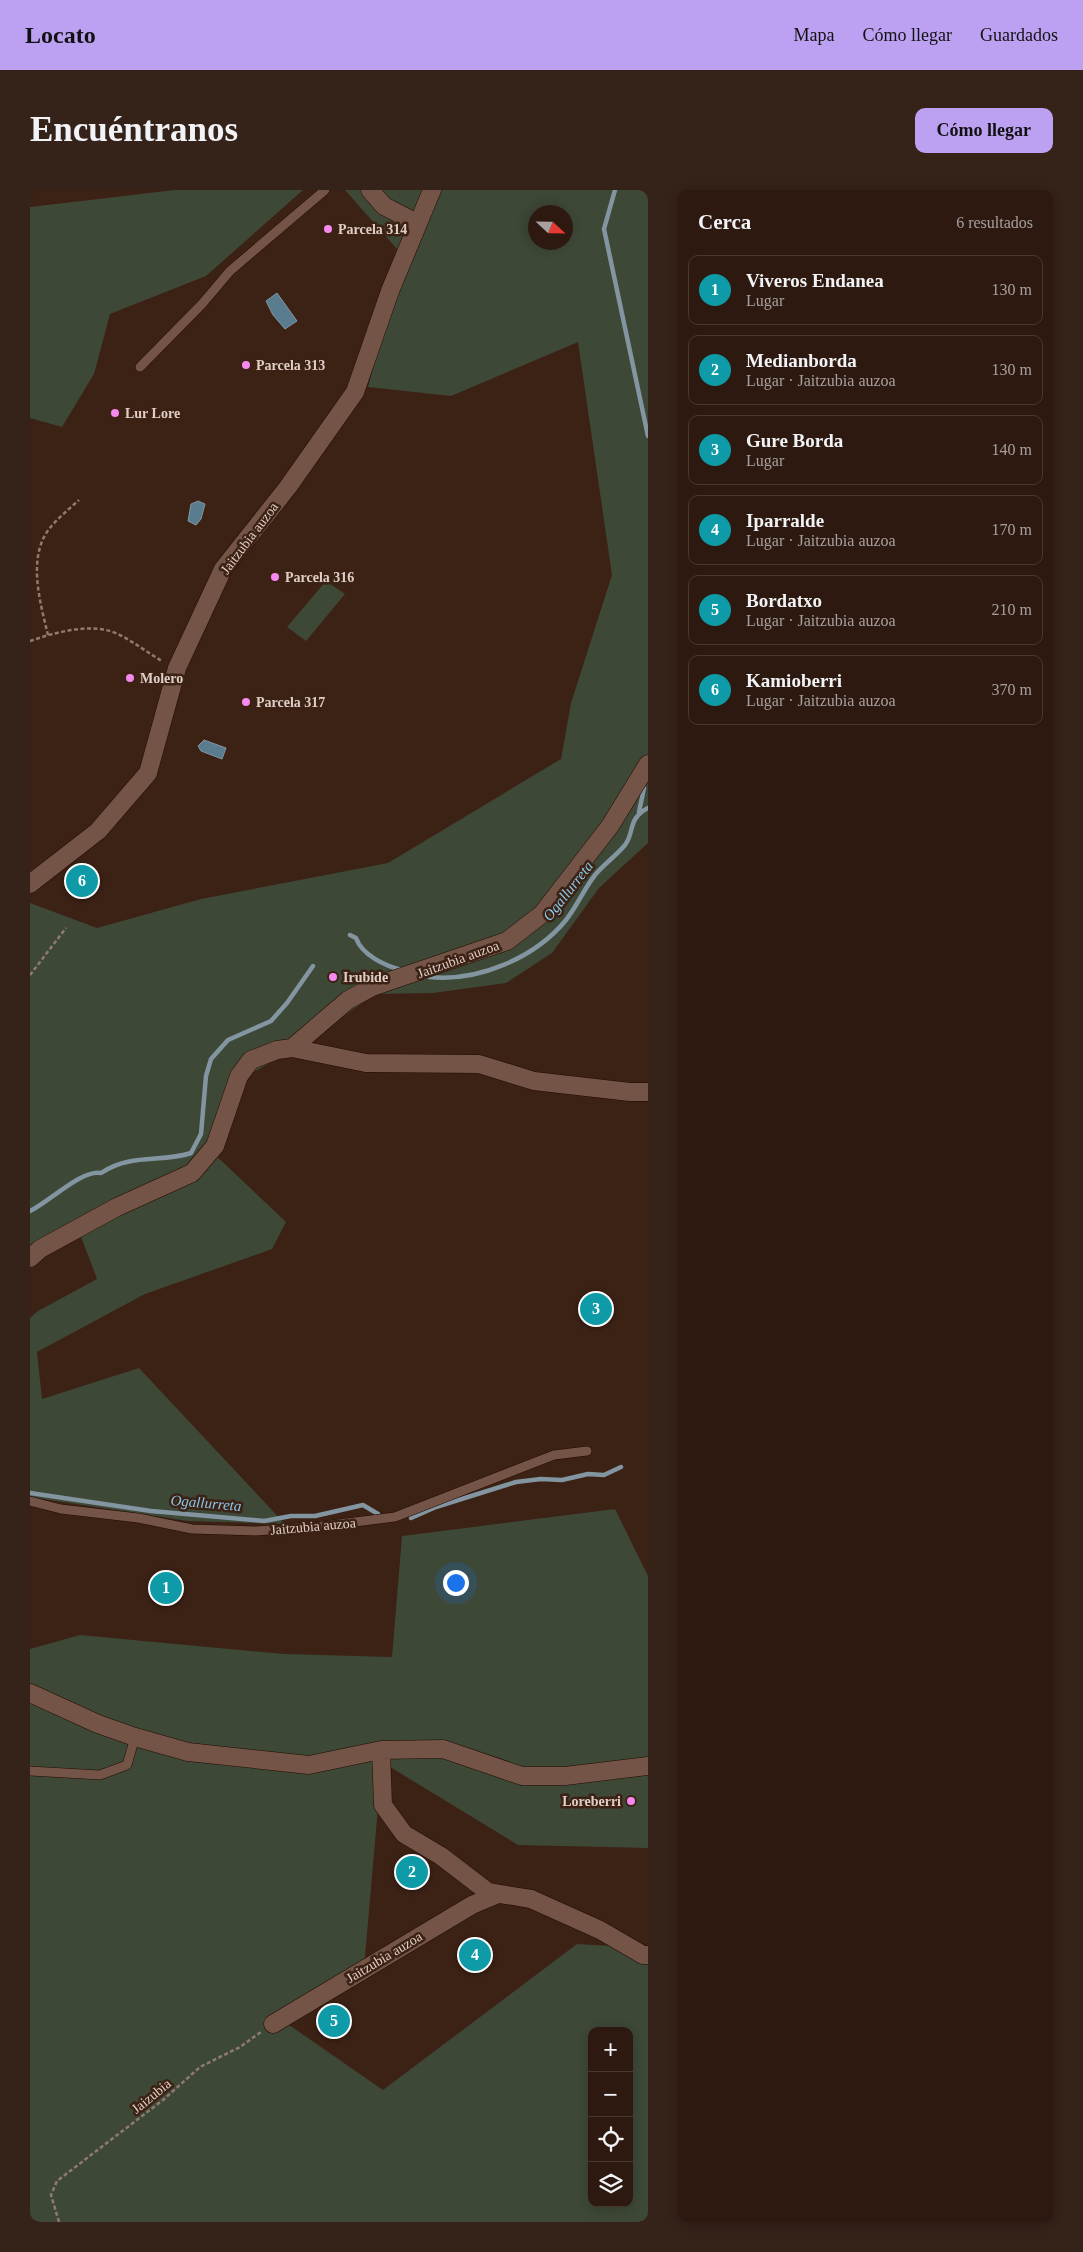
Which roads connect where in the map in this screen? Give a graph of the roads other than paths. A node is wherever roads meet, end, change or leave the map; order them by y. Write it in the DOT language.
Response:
graph roads {
  1 [pos="325,190"];
  2 [pos="370,190"];
  3 [pos="432,190"];
  4 [pos="418,223"];
  5 [pos="140,367"];
  6 [pos="648,764"];
  7 [pos="30,884"];
  8 [pos="292,1048"];
  9 [pos="639,1092"];
  10 [pos="648,1101"];
  11 [pos="30,1258"];
  12 [pos="587,1451"];
  13 [pos="30,1502"];
  14 [pos="30,1694"];
  15 [pos="135,1737"];
  16 [pos="381,1750"];
  17 [pos="648,1766"];
  18 [pos="30,1771"];
  19 [pos="498,1894"];
  20 [pos="648,1955"];
  21 [pos="273,2024"];
  1 -- 5 [label="lane"];
  2 -- 4 [label="street"];
  3 -- 4 [label="street, Jaitzubia auzoa"];
  4 -- 7 [label="street, Jaitzubia auzoa"];
  6 -- 8 [label="street, Jaitzubia auzoa"];
  8 -- 9 [label="street, Jaitzubia auzoa"];
  8 -- 11 [label="street, Jaitzubia auzoa"];
  9 -- 10 [label="lane"];
  12 -- 13 [label="lane, Jaitzubia auzoa"];
  14 -- 15 [label="street"];
  15 -- 16 [label="street"];
  15 -- 18 [label="lane"];
  16 -- 17 [label="street"];
  16 -- 19 [label="street"];
  19 -- 20 [label="street"];
  19 -- 21 [label="street, Jaitzubia auzoa"];
}
